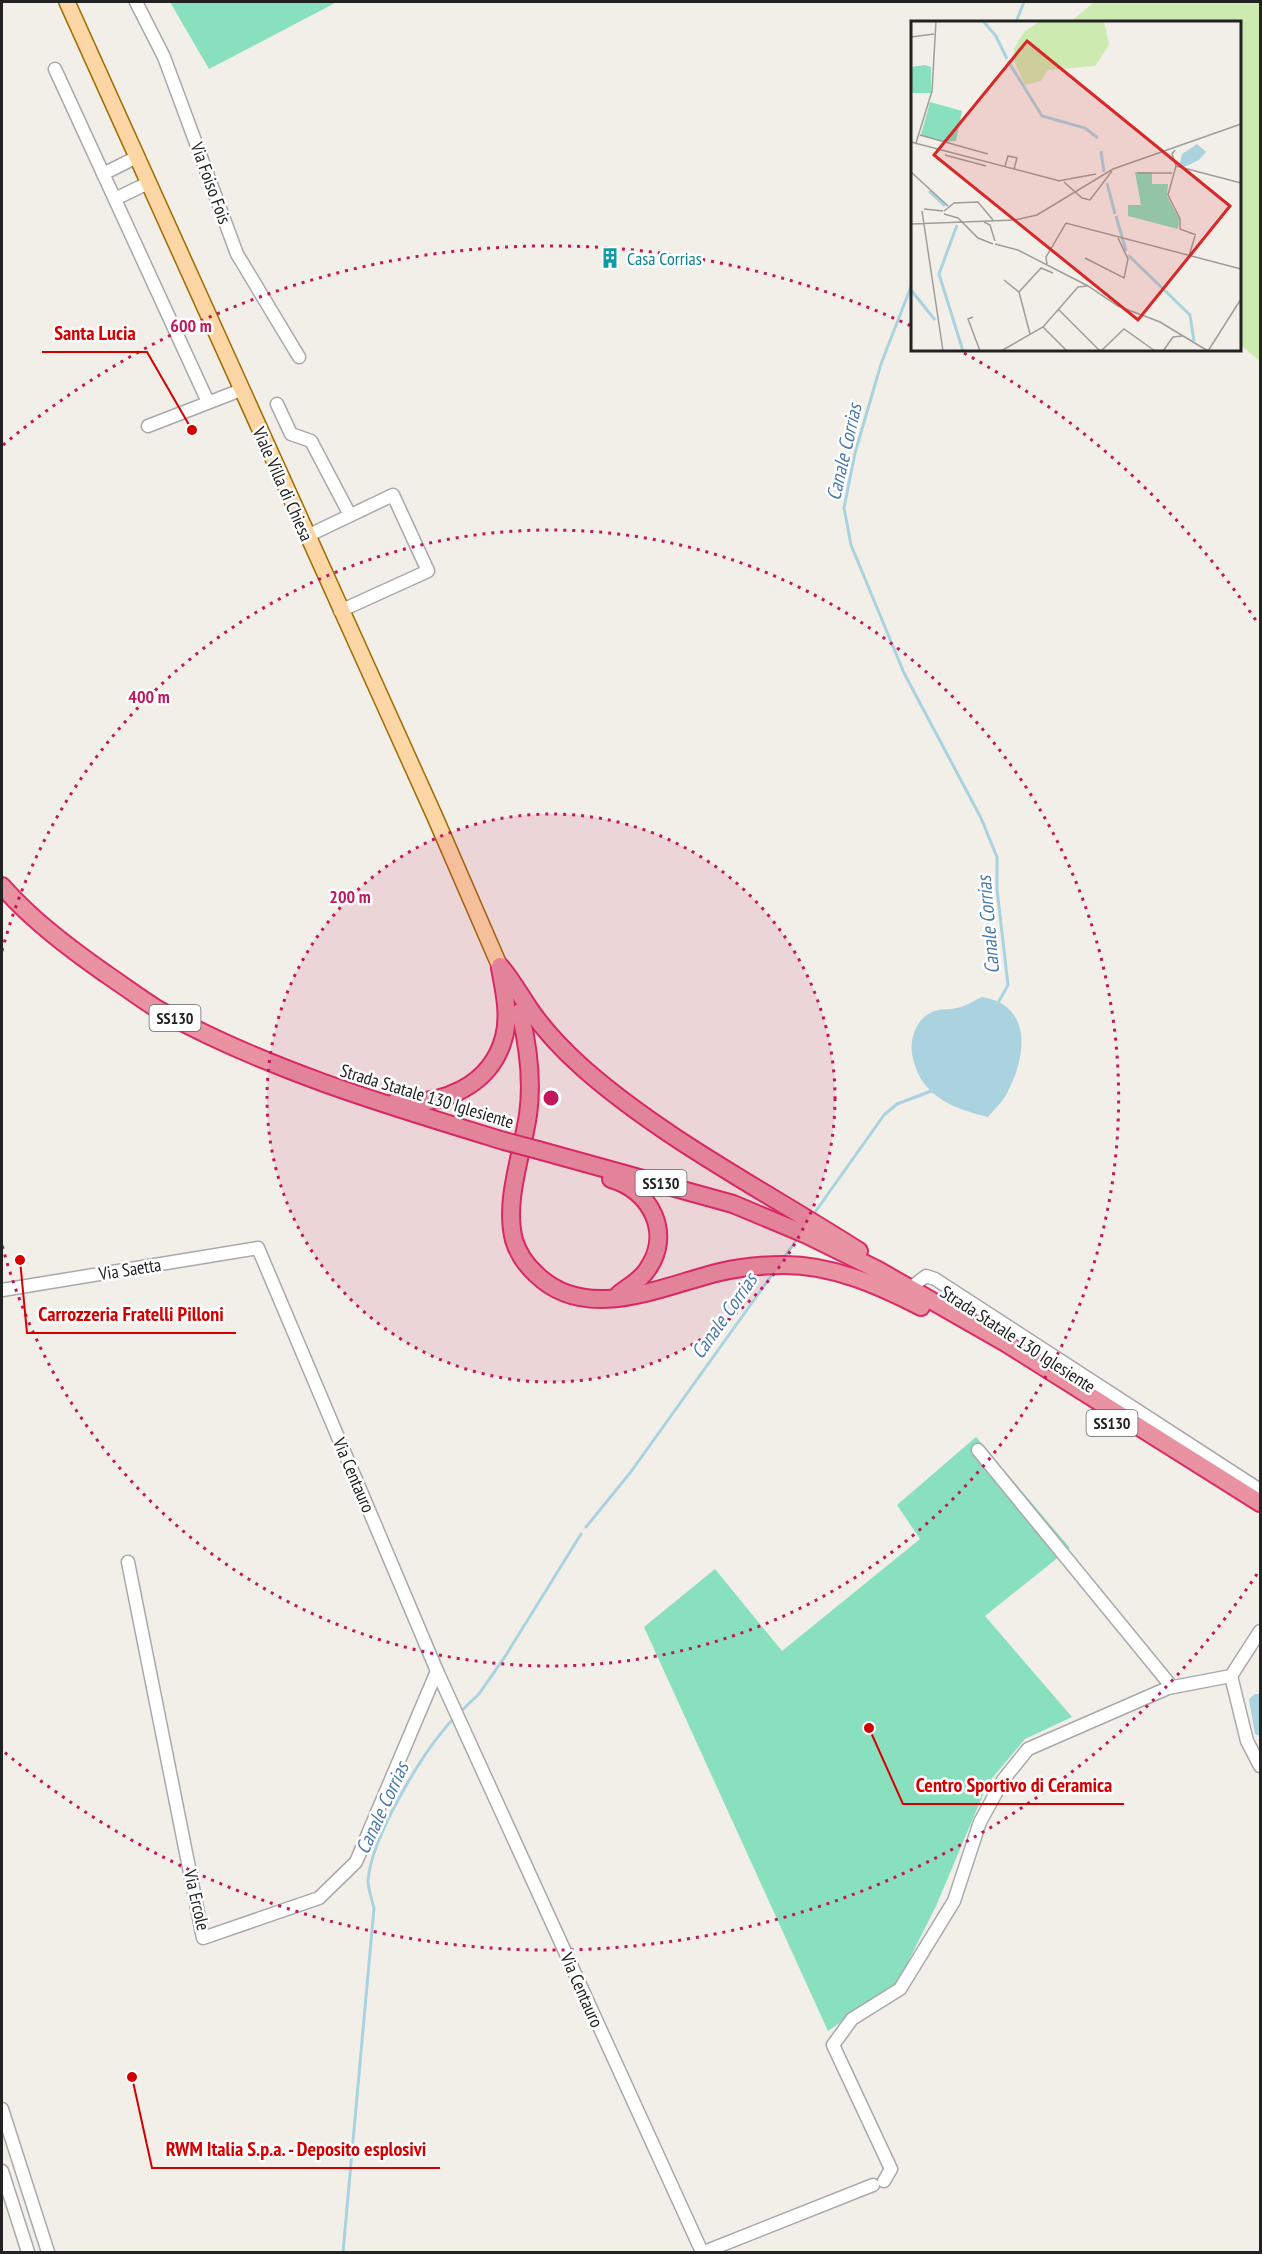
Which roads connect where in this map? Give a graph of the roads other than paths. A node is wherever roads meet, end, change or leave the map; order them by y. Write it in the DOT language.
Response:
graph roads {
  1 [pos="67,2"];
  2 [pos="136,2"];
  3 [pos="55,69"];
  4 [pos="137,158"];
  5 [pos="103,174"];
  6 [pos="148,183"];
  7 [pos="115,200"];
  8 [pos="299,357"];
  9 [pos="241,390"];
  10 [pos="208,402"];
  11 [pos="278,404"];
  12 [pos="148,426"];
  13 [pos="350,515"];
  14 [pos="307,536"];
  15 [pos="340,611"];
  16 [pos="2,886"];
  17 [pos="500,966"];
  18 [pos="520,1012"];
  19 [pos="406,1108"];
  20 [pos="539,1150"];
  21 [pos="811,1229"];
  22 [pos="258,1248"];
  23 [pos="878,1270"];
  24 [pos="914,1285"];
  25 [pos="2,1290"];
  26 [pos="615,1298"];
  27 [pos="964,1329"];
  28 [pos="1004,1342"];
  29 [pos="978,1450"];
  30 [pos="1260,1490"];
  31 [pos="1260,1503"];
  32 [pos="1260,1516"];
  33 [pos="128,1562"];
  34 [pos="1260,1631"];
  35 [pos="437,1671"];
  36 [pos="1231,1676"];
  37 [pos="1172,1687"];
  38 [pos="1260,1766"];
  39 [pos="2,2109"];
  40 [pos="2,2171"];
  41 [pos="28,2253"];
  42 [pos="48,2253"];
  43 [pos="703,2253"];
  1 -- 4 [label="main road, Viale Villa di Chiesa"];
  2 -- 8 [label="street, Via Foiso Fois"];
  3 -- 5 [label="street"];
  4 -- 5 [label="street"];
  4 -- 6 [label="main road, Viale Villa di Chiesa"];
  5 -- 7 [label="street"];
  6 -- 7 [label="street"];
  6 -- 9 [label="main road, Viale Villa di Chiesa"];
  7 -- 10 [label="street"];
  9 -- 10 [label="street"];
  9 -- 14 [label="main road, Viale Villa di Chiesa"];
  10 -- 12 [label="street"];
  11 -- 13 [label="street"];
  13 -- 14 [label="street"];
  13 -- 15 [label="street"];
  14 -- 15 [label="main road, Viale Villa di Chiesa"];
  15 -- 17 [label="main road, Viale Villa di Chiesa"];
  16 -- 19 [label="highway, Strada Statale 130 Iglesiente / SS130"];
  17 -- 18 [label="main road, Viale Villa di Chiesa"];
  17 -- 19 [label="highway"];
  17 -- 21 [label="highway"];
  18 -- 26 [label="highway"];
  19 -- 20 [label="highway, Strada Statale 130 Iglesiente / SS130, bridge"];
  20 -- 21 [label="highway, Strada Statale 130 Iglesiente / SS130"];
  20 -- 26 [label="highway"];
  21 -- 23 [label="highway, Strada Statale 130 Iglesiente / SS130"];
  21 -- 24 [label="highway"];
  22 -- 25 [label="street, Via Saetta"];
  22 -- 35 [label="street, Via Centauro"];
  23 -- 27 [label="highway, Strada Statale 130 Iglesiente / SS130"];
  23 -- 28 [label="highway, Strada Statale 130 Iglesiente / SS130"];
  24 -- 28 [label="highway"];
  24 -- 30 [label="street"];
  26 -- 27 [label="highway"];
  27 -- 32 [label="highway, Strada Statale 130 Iglesiente / SS130"];
  28 -- 31 [label="highway, Strada Statale 130 Iglesiente / SS130"];
  29 -- 37 [label="street"];
  33 -- 35 [label="street, Via Ercole"];
  34 -- 36 [label="street"];
  35 -- 43 [label="street, Via Centauro"];
  36 -- 37 [label="street"];
  36 -- 38 [label="street"];
  37 -- 43 [label="street"];
  39 -- 42 [label="street"];
  40 -- 41 [label="street"];
}
